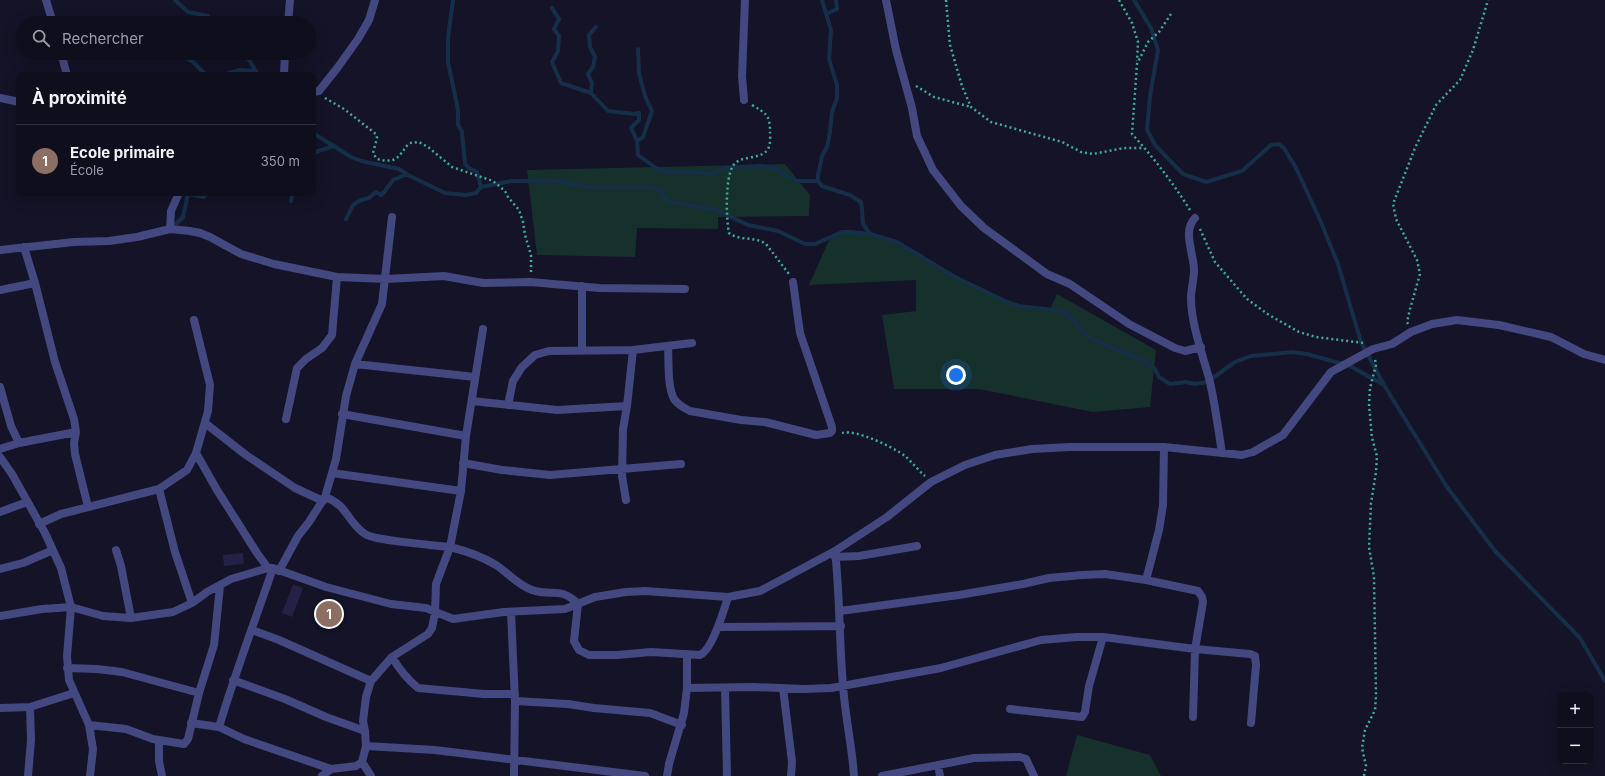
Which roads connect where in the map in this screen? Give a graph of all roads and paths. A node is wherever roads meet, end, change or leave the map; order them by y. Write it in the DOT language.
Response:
graph roads {
  1 [pos="46,0"];
  2 [pos="290,0"];
  3 [pos="375,0"];
  4 [pos="745,0"];
  5 [pos="886,0"];
  6 [pos="946,0"];
  7 [pos="1119,0"];
  8 [pos="1488,0"];
  9 [pos="1170,14"];
  10 [pos="51,16"];
  11 [pos="289,16"];
  12 [pos="63,60"];
  13 [pos="285,60"];
  14 [pos="1137,64"];
  15 [pos="66,72"];
  16 [pos="284,72"];
  17 [pos="904,82"];
  18 [pos="316,92"];
  19 [pos="316,93"];
  20 [pos="0,98"];
  21 [pos="744,100"];
  22 [pos="16,101"];
  23 [pos="971,107"];
  24 [pos="1144,148"];
  25 [pos="178,196"];
  26 [pos="392,216"];
  27 [pos="1195,218"];
  28 [pos="170,229"];
  29 [pos="24,247"];
  30 [pos="0,250"];
  31 [pos="337,277"];
  32 [pos="386,279"];
  33 [pos="530,282"];
  34 [pos="793,282"];
  35 [pos="35,283"];
  36 [pos="582,286"];
  37 [pos="0,290"];
  38 [pos="685,290"];
  39 [pos="194,320"];
  40 [pos="483,329"];
  41 [pos="1411,332"];
  42 [pos="692,343"];
  43 [pos="668,346"];
  44 [pos="1201,347"];
  45 [pos="1373,349"];
  46 [pos="582,350"];
  47 [pos="633,350"];
  48 [pos="1605,360"];
  49 [pos="355,364"];
  50 [pos="475,377"];
  51 [pos="0,387"];
  52 [pos="472,401"];
  53 [pos="508,405"];
  54 [pos="628,406"];
  55 [pos="342,414"];
  56 [pos="286,419"];
  57 [pos="205,423"];
  58 [pos="832,431"];
  59 [pos="76,432"];
  60 [pos="466,436"];
  61 [pos="19,443"];
  62 [pos="1164,447"];
  63 [pos="0,449"];
  64 [pos="196,453"];
  65 [pos="1222,453"];
  66 [pos="0,457"];
  67 [pos="463,463"];
  68 [pos="681,464"];
  69 [pos="622,469"];
  70 [pos="332,474"];
  71 [pos="931,482"];
  72 [pos="159,489"];
  73 [pos="461,491"];
  74 [pos="324,499"];
  75 [pos="626,500"];
  76 [pos="27,502"];
  77 [pos="88,507"];
  78 [pos="0,512"];
  79 [pos="39,524"];
  80 [pos="917,546"];
  81 [pos="450,547"];
  82 [pos="53,550"];
  83 [pos="116,550"];
  84 [pos="835,554"];
  85 [pos="0,569"];
  86 [pos="273,569"];
  87 [pos="1146,580"];
  88 [pos="220,586"];
  89 [pos="728,597"];
  90 [pos="192,603"];
  91 [pos="578,604"];
  92 [pos="71,607"];
  93 [pos="840,611"];
  94 [pos="511,612"];
  95 [pos="435,613"];
  96 [pos="0,616"];
  97 [pos="131,618"];
  98 [pos="841,626"];
  99 [pos="718,627"];
  100 [pos="252,630"];
  101 [pos="1102,636"];
  102 [pos="1195,649"];
  103 [pos="687,654"];
  104 [pos="392,657"];
  105 [pos="67,668"];
  106 [pos="233,680"];
  107 [pos="371,681"];
  108 [pos="843,686"];
  109 [pos="687,688"];
  110 [pos="725,688"];
  111 [pos="783,688"];
  112 [pos="74,693"];
  113 [pos="199,693"];
  114 [pos="515,698"];
  115 [pos="30,707"];
  116 [pos="0,708"];
  117 [pos="1010,709"];
  118 [pos="1193,717"];
  119 [pos="191,723"];
  120 [pos="1251,723"];
  121 [pos="682,724"];
  122 [pos="89,725"];
  123 [pos="219,727"];
  124 [pos="365,731"];
  125 [pos="159,740"];
  126 [pos="366,746"];
  127 [pos="514,760"];
  128 [pos="362,762"];
  129 [pos="938,765"];
  130 [pos="331,770"];
  131 [pos="603,774"];
  132 [pos="28,776"];
  133 [pos="90,776"];
  134 [pos="162,776"];
  135 [pos="322,776"];
  136 [pos="371,776"];
  137 [pos="514,776"];
  138 [pos="645,776"];
  139 [pos="667,776"];
  140 [pos="727,776"];
  141 [pos="791,776"];
  142 [pos="854,776"];
  143 [pos="882,776"];
  144 [pos="940,776"];
  145 [pos="1034,776"];
  146 [pos="1364,776"];
  1 -- 10 [label="street"];
  2 -- 11 [label="street"];
  3 -- 18 [label="street"];
  4 -- 21 [label="street"];
  5 -- 17 [label="street"];
  6 -- 23 [label="path"];
  7 -- 14 [label="path"];
  8 -- 41 [label="path"];
  9 -- 14 [label="path"];
  12 -- 15 [label="street"];
  13 -- 16 [label="street"];
  14 -- 24 [label="path"];
  17 -- 23 [label="path"];
  17 -- 44 [label="street"];
  19 -- 33 [label="path"];
  20 -- 22 [label="street"];
  21 -- 34 [label="path"];
  23 -- 24 [label="path"];
  24 -- 27 [label="path"];
  25 -- 28 [label="street"];
  26 -- 32 [label="street"];
  27 -- 44 [label="street"];
  27 -- 45 [label="path"];
  28 -- 29 [label="street"];
  28 -- 31 [label="street"];
  29 -- 30 [label="street"];
  29 -- 35 [label="street"];
  31 -- 32 [label="street"];
  31 -- 56 [label="street"];
  32 -- 33 [label="street"];
  32 -- 49 [label="street"];
  33 -- 36 [label="street"];
  34 -- 58 [label="street"];
  35 -- 37 [label="street"];
  35 -- 59 [label="street"];
  36 -- 38 [label="street"];
  36 -- 46 [label="street"];
  39 -- 57 [label="street"];
  40 -- 50 [label="street"];
  41 -- 45 [label="street"];
  41 -- 48 [label="street"];
  42 -- 43 [label="street"];
  43 -- 47 [label="street"];
  43 -- 58 [label="street"];
  44 -- 65 [label="street"];
  45 -- 65 [label="street"];
  45 -- 146 [label="path"];
  46 -- 47 [label="street"];
  46 -- 53 [label="street"];
  47 -- 54 [label="street"];
  49 -- 50 [label="street"];
  49 -- 55 [label="street"];
  50 -- 52 [label="street"];
  51 -- 61 [label="street"];
  52 -- 53 [label="street"];
  52 -- 60 [label="street"];
  53 -- 54 [label="street"];
  54 -- 69 [label="street"];
  55 -- 60 [label="street"];
  55 -- 70 [label="street"];
  57 -- 64 [label="street"];
  57 -- 74 [label="street"];
  58 -- 71 [label="path"];
  59 -- 61 [label="street"];
  59 -- 77 [label="street"];
  60 -- 67 [label="street"];
  61 -- 63 [label="street"];
  62 -- 65 [label="street"];
  62 -- 71 [label="street"];
  62 -- 87 [label="street"];
  64 -- 72 [label="street"];
  64 -- 86 [label="street"];
  66 -- 76 [label="street"];
  67 -- 69 [label="street"];
  67 -- 73 [label="street"];
  68 -- 69 [label="street"];
  69 -- 75 [label="street"];
  70 -- 73 [label="street"];
  70 -- 74 [label="street"];
  71 -- 84 [label="street"];
  72 -- 77 [label="street"];
  72 -- 90 [label="street"];
  73 -- 81 [label="street"];
  74 -- 81 [label="street"];
  74 -- 86 [label="street"];
  76 -- 78 [label="street"];
  76 -- 79 [label="street"];
  77 -- 79 [label="street"];
  79 -- 82 [label="street"];
  80 -- 84 [label="street"];
  81 -- 91 [label="street"];
  81 -- 95 [label="street"];
  82 -- 85 [label="street"];
  82 -- 92 [label="street"];
  83 -- 97 [label="street"];
  84 -- 89 [label="street"];
  84 -- 93 [label="street"];
  86 -- 88 [label="street"];
  86 -- 95 [label="street"];
  86 -- 100 [label="street"];
  87 -- 93 [label="street"];
  87 -- 102 [label="street"];
  88 -- 90 [label="street"];
  88 -- 113 [label="street"];
  89 -- 91 [label="street"];
  89 -- 99 [label="street"];
  90 -- 97 [label="street"];
  91 -- 94 [label="street"];
  91 -- 103 [label="street"];
  92 -- 96 [label="street"];
  92 -- 97 [label="street"];
  92 -- 105 [label="street"];
  93 -- 98 [label="street"];
  94 -- 95 [label="street"];
  94 -- 114 [label="street"];
  95 -- 104 [label="street"];
  98 -- 99 [label="street"];
  98 -- 108 [label="street"];
  99 -- 103 [label="street"];
  100 -- 106 [label="street"];
  100 -- 107 [label="street"];
  101 -- 102 [label="street"];
  101 -- 108 [label="street"];
  101 -- 117 [label="street"];
  102 -- 118 [label="street"];
  102 -- 120 [label="street"];
  103 -- 109 [label="street"];
  104 -- 107 [label="street"];
  104 -- 114 [label="street"];
  105 -- 112 [label="street"];
  105 -- 113 [label="street"];
  106 -- 123 [label="street"];
  106 -- 124 [label="street"];
  107 -- 124 [label="street"];
  108 -- 111 [label="street"];
  108 -- 142 [label="street"];
  109 -- 110 [label="street"];
  109 -- 121 [label="street"];
  110 -- 111 [label="street"];
  110 -- 140 [label="street"];
  111 -- 141 [label="street"];
  112 -- 115 [label="street"];
  112 -- 122 [label="street"];
  113 -- 119 [label="street"];
  114 -- 121 [label="street"];
  114 -- 127 [label="street"];
  115 -- 116 [label="street"];
  115 -- 132 [label="street"];
  119 -- 123 [label="street"];
  119 -- 125 [label="street"];
  121 -- 139 [label="street"];
  122 -- 125 [label="street"];
  122 -- 133 [label="street"];
  123 -- 130 [label="street"];
  124 -- 126 [label="street"];
  125 -- 134 [label="street"];
  126 -- 127 [label="street"];
  126 -- 128 [label="street"];
  127 -- 131 [label="street"];
  127 -- 137 [label="street"];
  128 -- 130 [label="street"];
  128 -- 136 [label="street"];
  129 -- 143 [label="street"];
  129 -- 144 [label="street"];
  129 -- 145 [label="street"];
  130 -- 135 [label="street"];
  131 -- 138 [label="street"];
}
